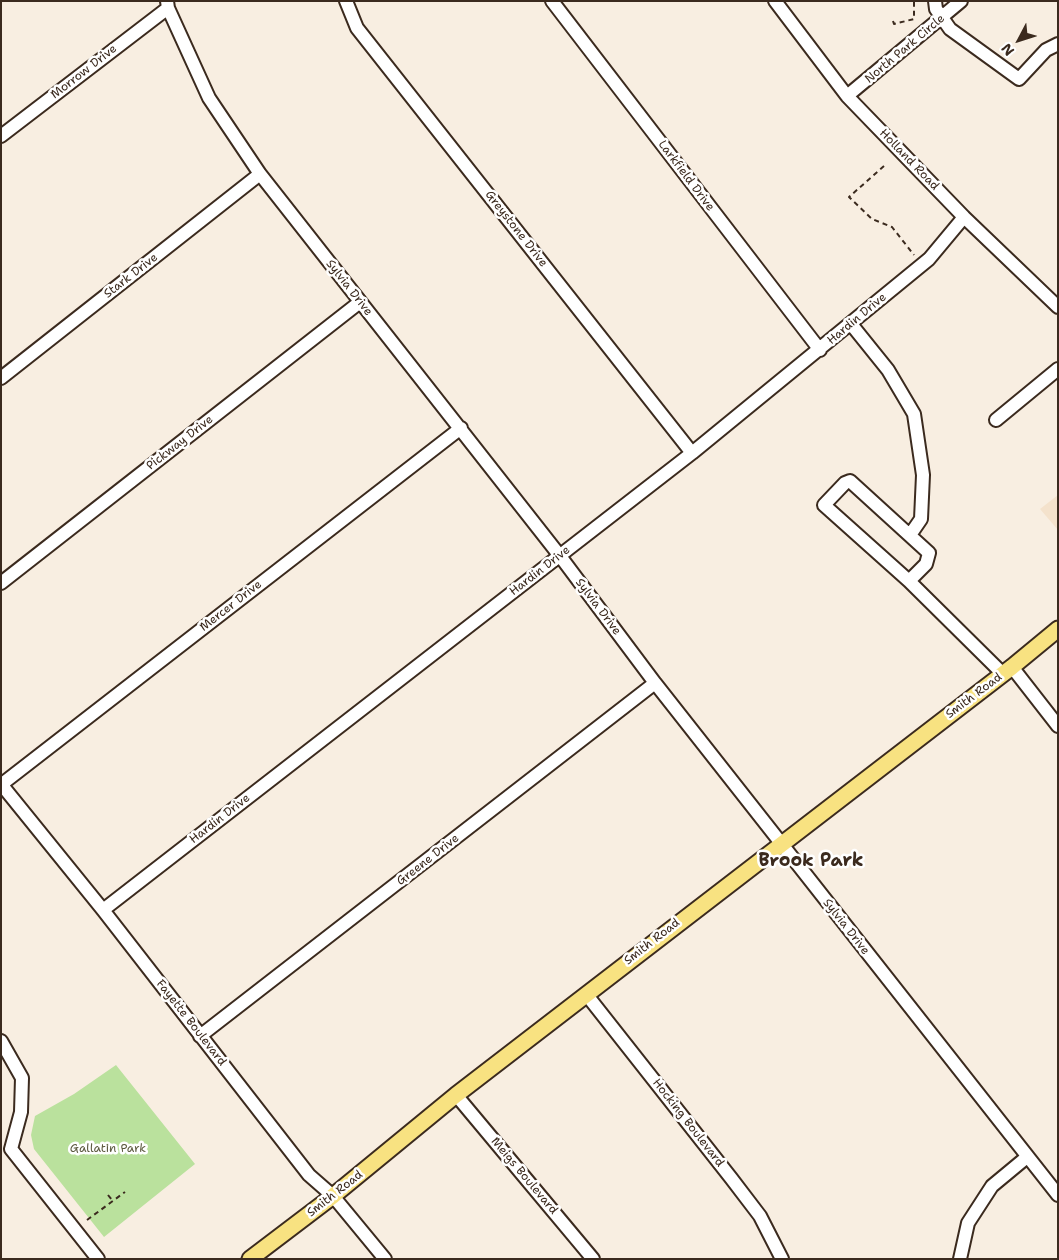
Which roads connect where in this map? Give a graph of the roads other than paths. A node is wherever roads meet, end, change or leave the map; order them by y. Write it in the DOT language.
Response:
graph roads {
  1 [pos="346,1"];
  2 [pos="552,1"];
  3 [pos="775,1"];
  4 [pos="935,1"];
  5 [pos="961,1"];
  6 [pos="167,5"];
  7 [pos="942,18"];
  8 [pos="1058,44"];
  9 [pos="848,96"];
  10 [pos="1,136"];
  11 [pos="260,174"];
  12 [pos="964,217"];
  13 [pos="360,302"];
  14 [pos="1058,307"];
  15 [pos="852,324"];
  16 [pos="820,350"];
  17 [pos="1058,369"];
  18 [pos="1,378"];
  19 [pos="996,420"];
  20 [pos="461,428"];
  21 [pos="692,453"];
  22 [pos="910,535"];
  23 [pos="560,556"];
  24 [pos="910,581"];
  25 [pos="1,583"];
  26 [pos="1058,629"];
  27 [pos="1008,670"];
  28 [pos="655,683"];
  29 [pos="1058,726"];
  30 [pos="2,784"];
  31 [pos="780,843"];
  32 [pos="103,910"];
  33 [pos="586,994"];
  34 [pos="200,1036"];
  35 [pos="1,1041"];
  36 [pos="456,1094"];
  37 [pos="6,1152"];
  38 [pos="1028,1157"];
  39 [pos="1058,1195"];
  40 [pos="333,1196"];
  41 [pos="98,1259"];
  42 [pos="250,1259"];
  43 [pos="386,1259"];
  44 [pos="593,1259"];
  45 [pos="782,1259"];
  46 [pos="960,1259"];
  1 -- 21 [label="street, Greystone Drive"];
  2 -- 16 [label="street, Larkfield Drive"];
  3 -- 9 [label="street, Holland Road"];
  4 -- 7 [label="street"];
  5 -- 7 [label="street, North Park Circle"];
  6 -- 10 [label="street, Morrow Drive"];
  6 -- 11 [label="street, Sylvia Drive"];
  7 -- 8 [label="street"];
  7 -- 9 [label="street, North Park Circle"];
  9 -- 12 [label="street, Holland Road"];
  11 -- 13 [label="street, Sylvia Drive"];
  11 -- 18 [label="street, Stark Drive"];
  12 -- 14 [label="street, Holland Road"];
  12 -- 15 [label="street, Hardin Drive"];
  13 -- 20 [label="street, Sylvia Drive"];
  13 -- 25 [label="street, Pickway Drive"];
  15 -- 16 [label="street, Hardin Drive"];
  15 -- 22 [label="street"];
  16 -- 21 [label="street, Hardin Drive"];
  17 -- 19 [label="street"];
  20 -- 23 [label="street, Sylvia Drive"];
  20 -- 30 [label="street, Mercer Drive"];
  21 -- 23 [label="street, Hardin Drive"];
  22 -- 24 [label="street"];
  22 -- 24 [label="street"];
  23 -- 28 [label="street, Sylvia Drive"];
  23 -- 32 [label="street, Hardin Drive"];
  24 -- 27 [label="street"];
  26 -- 27 [label="main road, Smith Road"];
  27 -- 29 [label="street"];
  27 -- 31 [label="main road, Smith Road"];
  28 -- 31 [label="street, Sylvia Drive"];
  28 -- 34 [label="street, Greene Drive"];
  30 -- 32 [label="street, Fayette Boulevard"];
  31 -- 33 [label="main road, Smith Road"];
  31 -- 38 [label="street, Sylvia Drive"];
  32 -- 34 [label="street, Fayette Boulevard"];
  33 -- 36 [label="main road, Smith Road"];
  33 -- 45 [label="street, Hocking Boulevard"];
  34 -- 40 [label="street, Fayette Boulevard"];
  35 -- 37 [label="street"];
  36 -- 40 [label="main road, Smith Road"];
  36 -- 44 [label="street, Meigs Boulevard"];
  37 -- 41 [label="street"];
  38 -- 39 [label="street, Sylvia Drive"];
  38 -- 46 [label="street"];
  40 -- 42 [label="main road, Smith Road"];
  40 -- 43 [label="street, Fayette Boulevard"];
}
